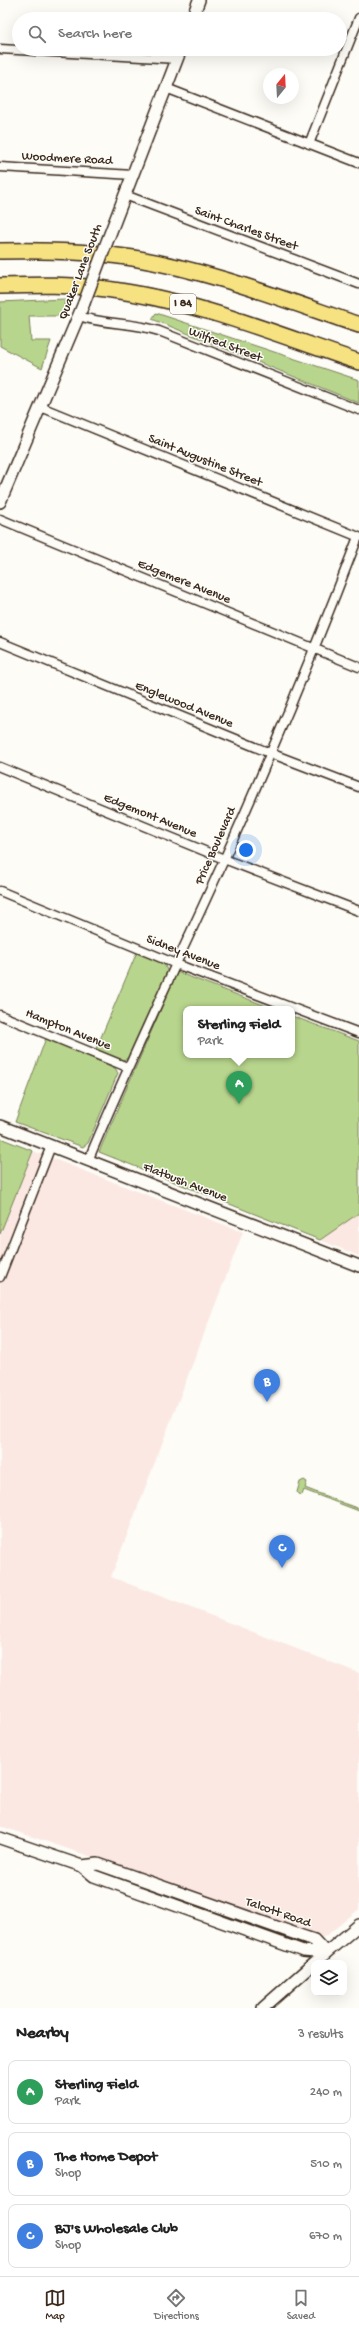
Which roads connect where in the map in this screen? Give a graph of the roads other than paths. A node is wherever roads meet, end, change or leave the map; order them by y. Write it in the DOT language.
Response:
graph roads {
  1 [pos="199,0"];
  2 [pos="195,12"];
  3 [pos="359,18"];
  4 [pos="347,48"];
  5 [pos="0,49"];
  6 [pos="12,49"];
  7 [pos="178,56"];
  8 [pos="344,56"];
  9 [pos="166,88"];
  10 [pos="309,144"];
  11 [pos="359,163"];
  12 [pos="0,167"];
  13 [pos="133,175"];
  14 [pos="125,195"];
  15 [pos="0,251"];
  16 [pos="359,284"];
  17 [pos="0,286"];
  18 [pos="79,316"];
  19 [pos="359,325"];
  20 [pos="359,362"];
  21 [pos="42,407"];
  22 [pos="359,410"];
  23 [pos="0,502"];
  24 [pos="0,519"];
  25 [pos="359,537"];
  26 [pos="0,642"];
  27 [pos="315,649"];
  28 [pos="359,667"];
  29 [pos="270,753"];
  30 [pos="0,767"];
  31 [pos="359,787"];
  32 [pos="224,860"];
  33 [pos="0,891"];
  34 [pos="359,911"];
  35 [pos="176,964"];
  36 [pos="287,1006"];
  37 [pos="295,1009"];
  38 [pos="0,1015"];
  39 [pos="359,1033"];
  40 [pos="127,1067"];
  41 [pos="0,1126"];
  42 [pos="51,1146"];
  43 [pos="88,1161"];
  44 [pos="359,1266"];
  45 [pos="0,1276"];
  46 [pos="0,1838"];
  47 [pos="82,1866"];
  48 [pos="135,1876"];
  49 [pos="130,1888"];
  50 [pos="214,1905"];
  51 [pos="209,1917"];
  52 [pos="359,1925"];
  53 [pos="326,1953"];
  54 [pos="318,1960"];
  55 [pos="311,1966"];
  56 [pos="263,2008"];
  1 -- 2 [label="street"];
  3 -- 4 [label="street"];
  5 -- 6 [label="street"];
  7 -- 9 [label="street, Quaker Lane South"];
  8 -- 10 [label="street"];
  9 -- 10 [label="street"];
  9 -- 13 [label="street, Quaker Lane South"];
  10 -- 11 [label="street"];
  12 -- 13 [label="street, Woodmere Road"];
  13 -- 14 [label="street, Quaker Lane South"];
  14 -- 16 [label="street, Saint Charles Street"];
  14 -- 18 [label="street, Quaker Lane South, bridge"];
  15 -- 19 [label="highway"];
  17 -- 20 [label="highway, I 84"];
  18 -- 21 [label="street, Quaker Lane South"];
  18 -- 22 [label="street, Wilfred Street"];
  21 -- 23 [label="street, Quaker Lane South"];
  21 -- 25 [label="street, Saint Augustine Street"];
  24 -- 27 [label="street, Edgemere Avenue"];
  25 -- 27 [label="street, Price Boulevard"];
  26 -- 29 [label="street, Englewood Avenue"];
  27 -- 28 [label="street, Edgemere Avenue"];
  27 -- 29 [label="street, Price Boulevard"];
  29 -- 31 [label="street, Englewood Avenue"];
  29 -- 32 [label="street, Price Boulevard"];
  30 -- 32 [label="street, Edgemont Avenue"];
  32 -- 34 [label="street, Edgemont Avenue"];
  32 -- 35 [label="street, Price Boulevard"];
  33 -- 35 [label="street, Sidney Avenue"];
  35 -- 36 [label="street, Sidney Avenue"];
  35 -- 40 [label="street, Price Boulevard"];
  37 -- 39 [label="street, Sidney Avenue"];
  38 -- 40 [label="street, Hampton Avenue"];
  40 -- 43 [label="street, Price Boulevard"];
  41 -- 42 [label="street, Flatbush Avenue"];
  42 -- 43 [label="street, Flatbush Avenue"];
  42 -- 45 [label="street"];
  43 -- 44 [label="street, Flatbush Avenue"];
  46 -- 47 [label="street, Talcott Road"];
  47 -- 48 [label="street, Talcott Road"];
  47 -- 49 [label="street, Talcott Road"];
  48 -- 49 [label="street"];
  48 -- 50 [label="street, Talcott Road"];
  49 -- 51 [label="street, Talcott Road"];
  50 -- 51 [label="street"];
  50 -- 53 [label="street, Talcott Road"];
  51 -- 53 [label="street, Talcott Road"];
  52 -- 53 [label="street"];
  53 -- 54 [label="street"];
  55 -- 56 [label="street"];
}
